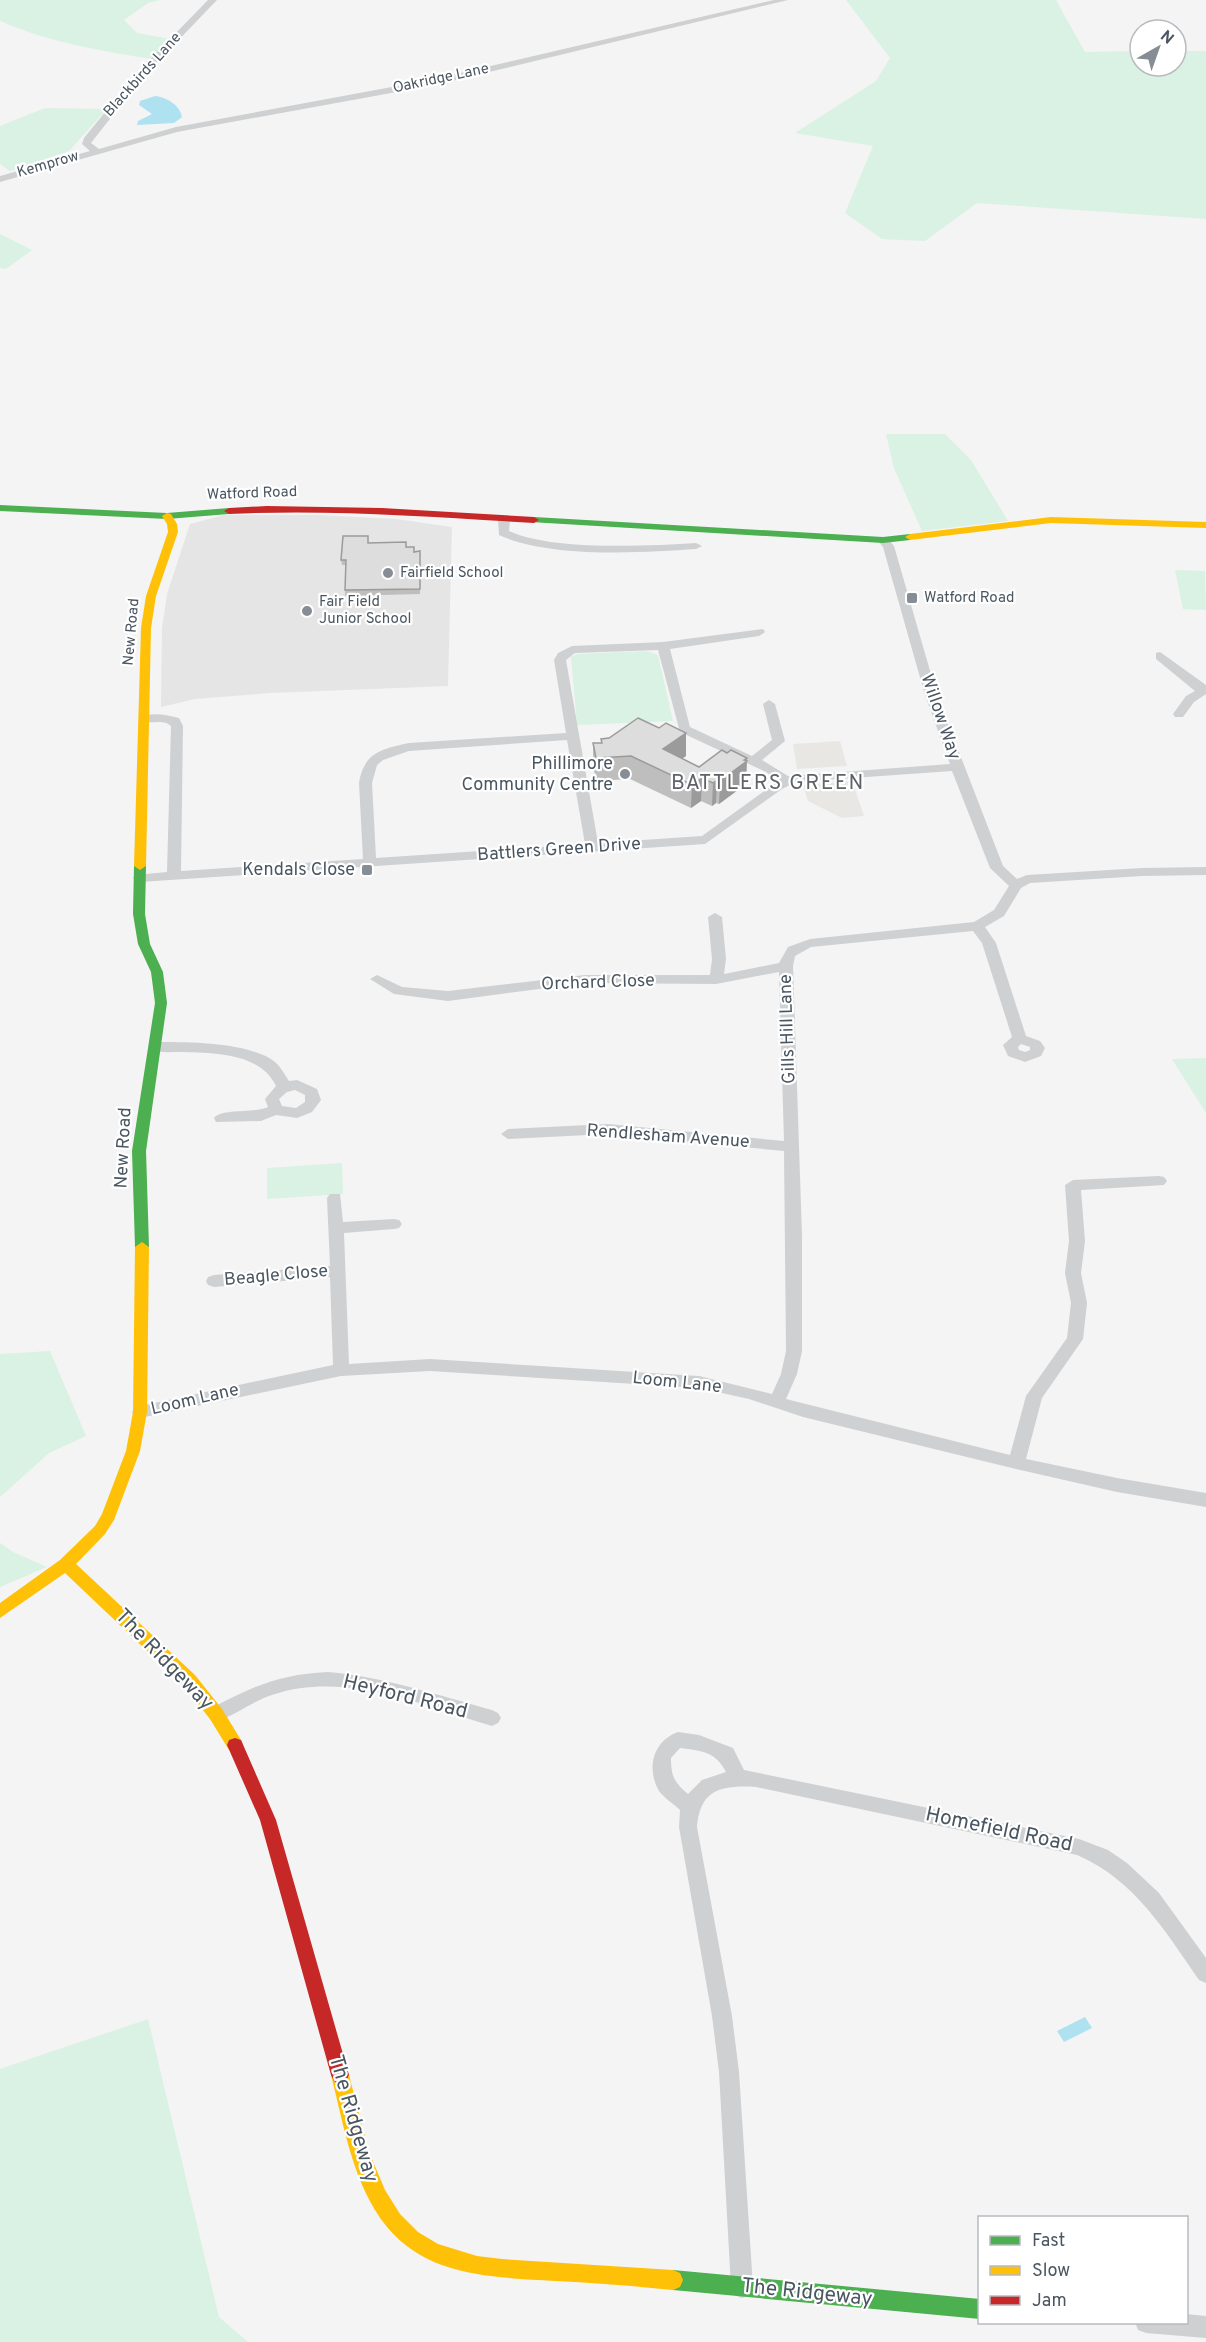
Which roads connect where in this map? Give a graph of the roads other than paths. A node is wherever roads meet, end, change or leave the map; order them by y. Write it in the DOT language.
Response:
graph roads {
  1 [pos="213,0"];
  2 [pos="784,0"];
  3 [pos="96,151"];
  4 [pos="0,179"];
  5 [pos="0,508"];
  6 [pos="167,516"];
  7 [pos="504,519"];
  8 [pos="1206,525"];
  9 [pos="883,540"];
  10 [pos="696,546"];
  11 [pos="759,632"];
  12 [pos="663,646"];
  13 [pos="1160,656"];
  14 [pos="1204,689"];
  15 [pos="769,704"];
  16 [pos="1179,714"];
  17 [pos="145,719"];
  18 [pos="573,736"];
  19 [pos="753,761"];
  20 [pos="957,767"];
  21 [pos="786,781"];
  22 [pos="592,848"];
  23 [pos="370,863"];
  24 [pos="1206,871"];
  25 [pos="174,875"];
  26 [pos="140,878"];
  27 [pos="1016,885"];
  28 [pos="715,917"];
  29 [pos="977,926"];
  30 [pos="786,966"];
  31 [pos="377,979"];
  32 [pos="716,980"];
  33 [pos="1020,1039"];
  34 [pos="156,1047"];
  35 [pos="284,1087"];
  36 [pos="276,1108"];
  37 [pos="221,1118"];
  38 [pos="508,1134"];
  39 [pos="792,1147"];
  40 [pos="1158,1181"];
  41 [pos="335,1198"];
  42 [pos="394,1224"];
  43 [pos="337,1228"];
  44 [pos="338,1271"];
  45 [pos="214,1281"];
  46 [pos="341,1370"];
  47 [pos="777,1402"];
  48 [pos="140,1412"];
  49 [pos="1016,1463"];
  50 [pos="1206,1500"];
  51 [pos="66,1563"];
  52 [pos="0,1612"];
  53 [pos="216,1714"];
  54 [pos="492,1719"];
  55 [pos="738,1777"];
  56 [pos="690,1807"];
  57 [pos="1206,1974"];
  58 [pos="742,2287"];
  59 [pos="978,2309"];
  60 [pos="1170,2324"];
  61 [pos="1206,2327"];
  1 -- 3 [label="street, Blackbirds Lane"];
  2 -- 3 [label="street, Oakridge Lane"];
  3 -- 4 [label="street, Kemprow"];
  5 -- 6 [label="street, Watford Road"];
  6 -- 7 [label="street, Watford Road"];
  6 -- 17 [label="street, New Road"];
  7 -- 9 [label="street, Watford Road"];
  7 -- 10 [label="street"];
  8 -- 9 [label="street, Watford Road"];
  9 -- 20 [label="street, Willow Way"];
  11 -- 12 [label="street"];
  12 -- 18 [label="street"];
  12 -- 19 [label="street"];
  13 -- 14 [label="street"];
  14 -- 16 [label="street"];
  15 -- 19 [label="street"];
  17 -- 25 [label="street"];
  17 -- 26 [label="street, New Road"];
  18 -- 22 [label="street"];
  18 -- 23 [label="street"];
  19 -- 21 [label="street"];
  20 -- 21 [label="street, Battlers Green Drive"];
  20 -- 27 [label="street, Willow Way"];
  21 -- 22 [label="street, Battlers Green Drive"];
  22 -- 23 [label="street, Battlers Green Drive"];
  23 -- 25 [label="street, Battlers Green Drive"];
  24 -- 27 [label="street"];
  25 -- 26 [label="street, Battlers Green Drive"];
  26 -- 34 [label="street, New Road"];
  27 -- 29 [label="street, Gills Hill Lane"];
  28 -- 32 [label="street"];
  29 -- 30 [label="street, Gills Hill Lane"];
  29 -- 33 [label="street"];
  30 -- 32 [label="street, Orchard Close"];
  30 -- 39 [label="street, Gills Hill Lane"];
  31 -- 32 [label="street, Orchard Close"];
  34 -- 35 [label="street"];
  34 -- 48 [label="street, New Road"];
  35 -- 36 [label="street"];
  35 -- 36 [label="street"];
  36 -- 37 [label="street"];
  38 -- 39 [label="street, Rendlesham Avenue"];
  39 -- 47 [label="street, Gills Hill Lane"];
  40 -- 49 [label="street"];
  41 -- 43 [label="street, Beagle Close"];
  42 -- 43 [label="street"];
  43 -- 44 [label="street, Beagle Close"];
  44 -- 45 [label="street, Beagle Close"];
  44 -- 46 [label="street, Beagle Close"];
  46 -- 47 [label="street, Loom Lane"];
  46 -- 48 [label="street, Loom Lane"];
  47 -- 49 [label="street, Loom Lane"];
  48 -- 51 [label="street, New Road"];
  49 -- 50 [label="street, Loom Lane"];
  51 -- 52 [label="street, New Road"];
  51 -- 53 [label="street, The Ridgeway"];
  53 -- 54 [label="street, Heyford Road"];
  53 -- 58 [label="street, The Ridgeway"];
  55 -- 56 [label="street, Homefield Road"];
  55 -- 56 [label="street"];
  55 -- 57 [label="street, Homefield Road"];
  56 -- 58 [label="street"];
  58 -- 59 [label="street, The Ridgeway"];
  60 -- 61 [label="street"];
}
